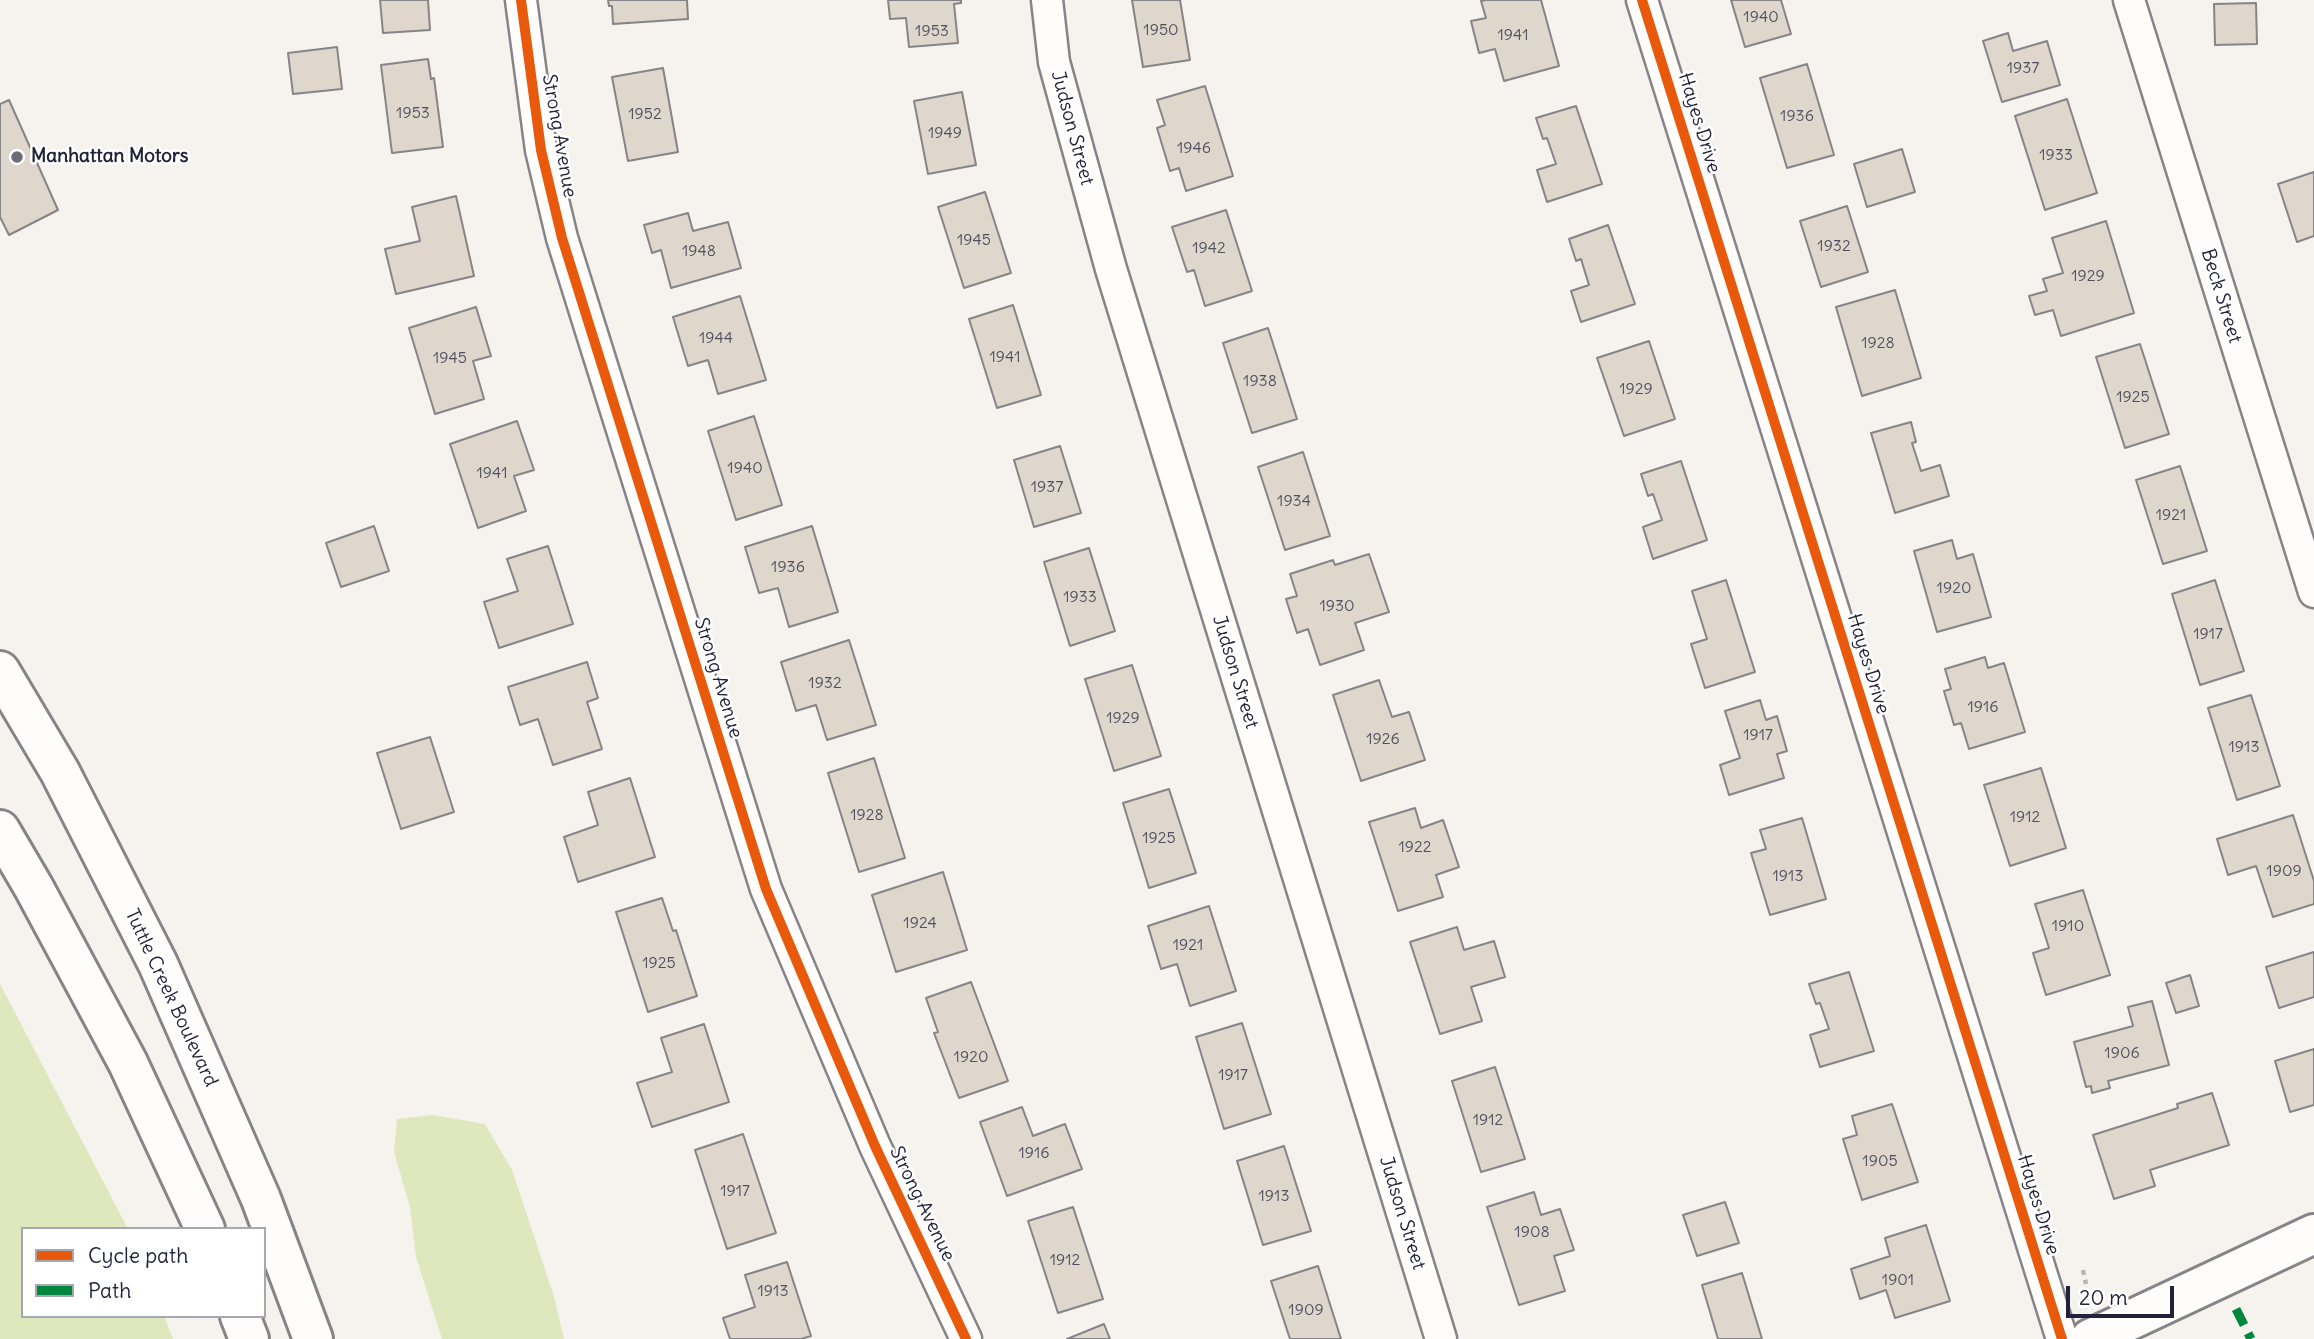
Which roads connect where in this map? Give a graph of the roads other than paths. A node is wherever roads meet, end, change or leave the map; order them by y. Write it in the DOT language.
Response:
graph roads {
  1 [pos="522,0"];
  2 [pos="1046,0"];
  3 [pos="1642,0"];
  4 [pos="2129,0"];
  5 [pos="2314,592"];
  6 [pos="0,671"];
  7 [pos="0,830"];
  8 [pos="204,1227"];
  9 [pos="2314,1234"];
  10 [pos="241,1318"];
  11 [pos="249,1339"];
  12 [pos="313,1339"];
  13 [pos="966,1339"];
  14 [pos="1441,1339"];
  15 [pos="2062,1339"];
  16 [pos="2090,1339"];
  1 -- 13 [label="street, Strong Avenue"];
  2 -- 14 [label="street, Judson Street"];
  3 -- 15 [label="street, Hayes Drive"];
  4 -- 5 [label="street, Beck Street"];
  6 -- 12 [label="main road, Tuttle Creek Boulevard"];
  7 -- 8 [label="main road"];
  9 -- 16 [label="main road"];
  10 -- 11 [label="main road"];
}
